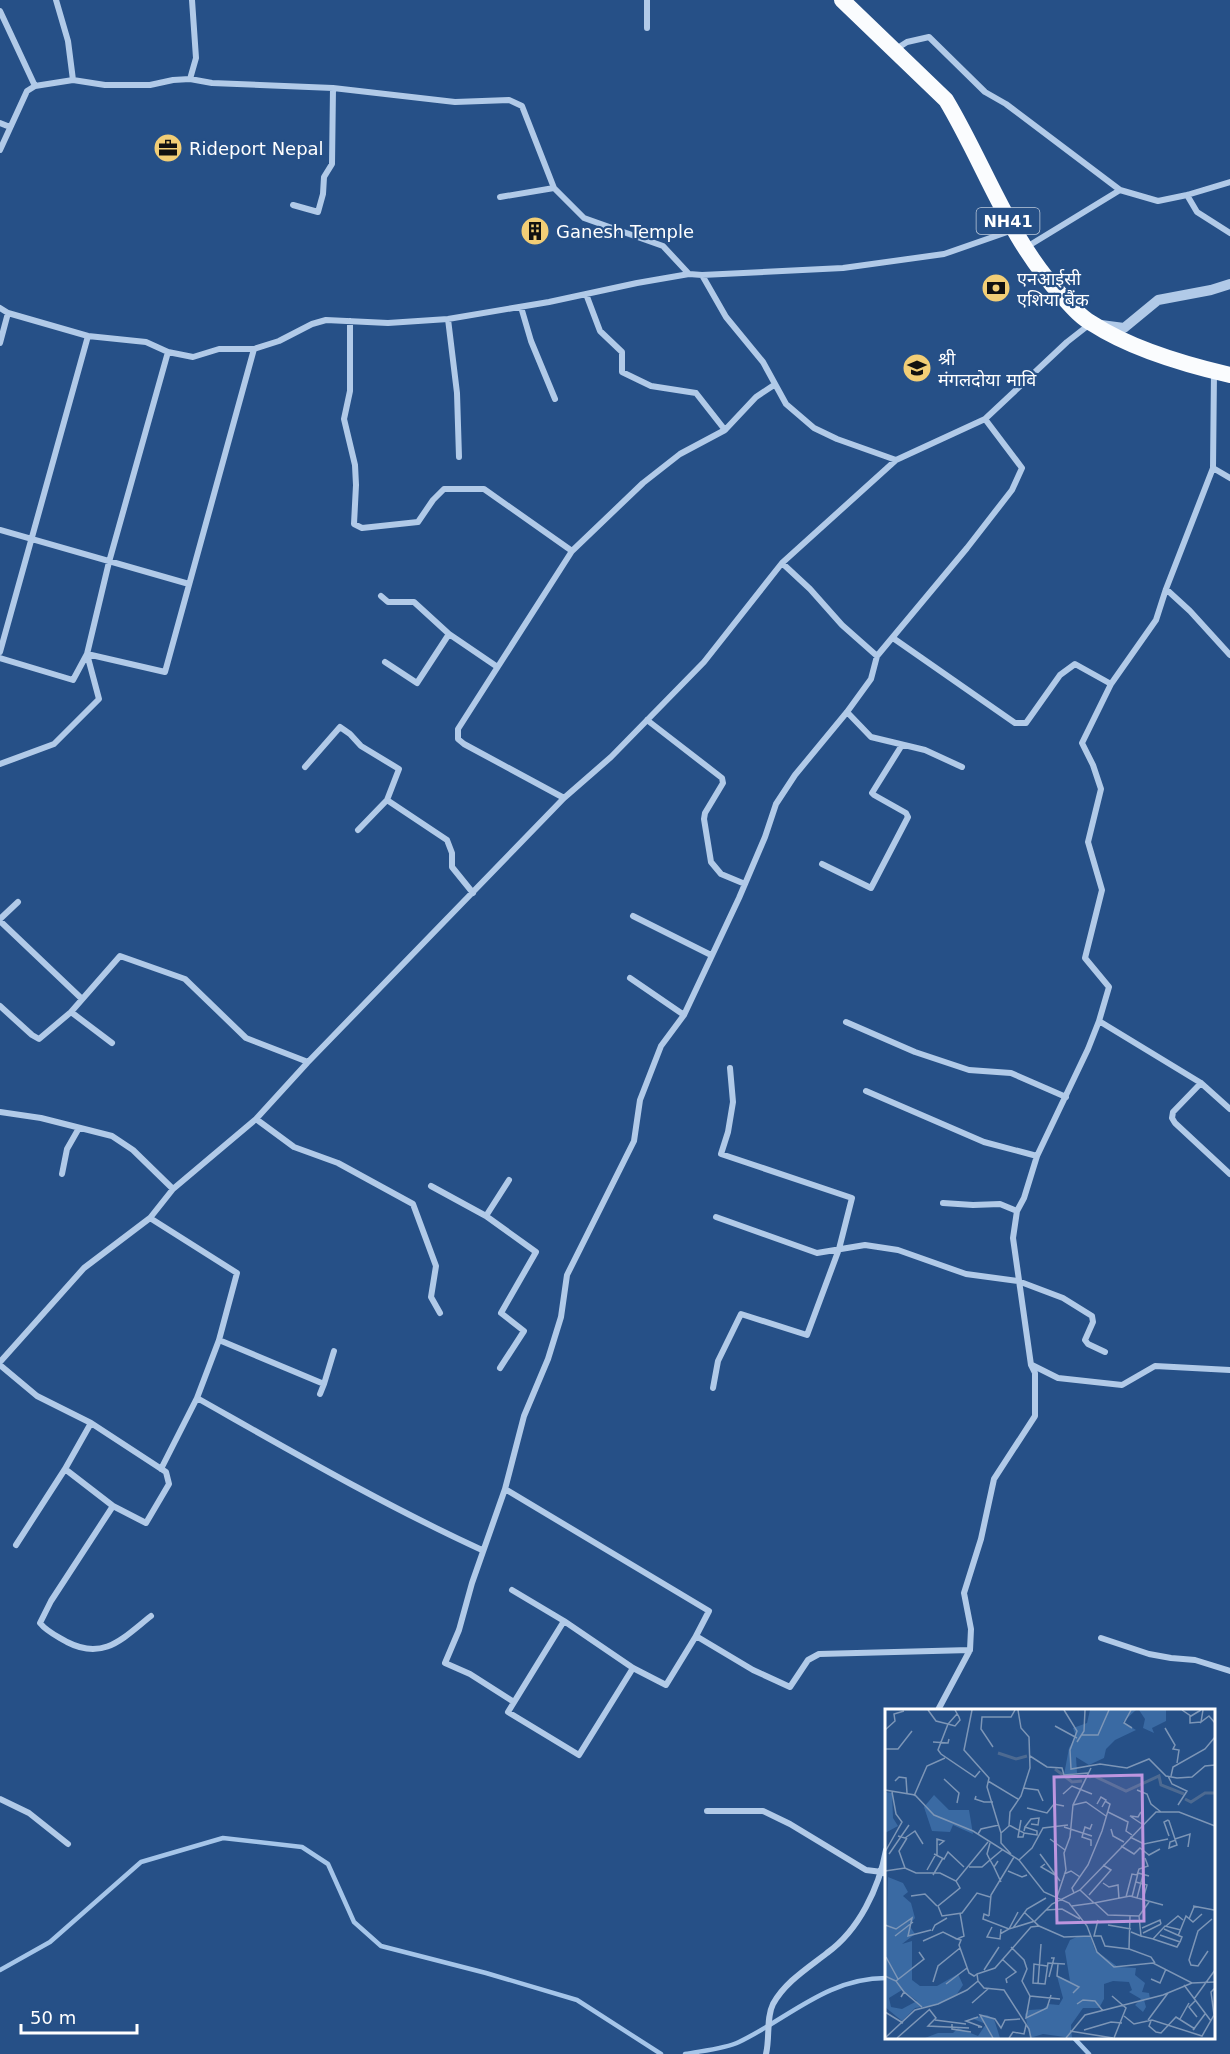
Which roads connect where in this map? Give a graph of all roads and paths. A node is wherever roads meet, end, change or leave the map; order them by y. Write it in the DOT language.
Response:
graph roads {
  1 [pos="56,0"];
  2 [pos="192,0"];
  3 [pos="647,0"];
  4 [pos="842,0"];
  5 [pos="0,11"];
  6 [pos="647,28"];
  7 [pos="893,50"];
  8 [pos="190,79"];
  9 [pos="73,80"];
  10 [pos="35,87"];
  11 [pos="333,88"];
  12 [pos="0,123"];
  13 [pos="10,128"];
  14 [pos="0,150"];
  15 [pos="1230,182"];
  16 [pos="554,188"];
  17 [pos="1120,190"];
  18 [pos="1187,195"];
  19 [pos="500,197"];
  20 [pos="292,206"];
  21 [pos="1013,230"];
  22 [pos="1230,233"];
  23 [pos="1025,248"];
  24 [pos="688,274"];
  25 [pos="702,275"];
  26 [pos="1230,284"];
  27 [pos="586,294"];
  28 [pos="521,307"];
  29 [pos="0,308"];
  30 [pos="8,313"];
  31 [pos="448,319"];
  32 [pos="350,321"];
  33 [pos="1091,324"];
  34 [pos="88,336"];
  35 [pos="0,343"];
  36 [pos="254,349"];
  37 [pos="168,352"];
  38 [pos="1222,373"];
  39 [pos="774,385"];
  40 [pos="555,399"];
  41 [pos="985,419"];
  42 [pos="725,430"];
  43 [pos="459,457"];
  44 [pos="896,460"];
  45 [pos="1213,468"];
  46 [pos="1230,478"];
  47 [pos="0,530"];
  48 [pos="31,539"];
  49 [pos="572,551"];
  50 [pos="109,562"];
  51 [pos="782,563"];
  52 [pos="189,584"];
  53 [pos="1166,590"];
  54 [pos="381,596"];
  55 [pos="449,634"];
  56 [pos="893,638"];
  57 [pos="0,652"];
  58 [pos="87,654"];
  59 [pos="877,656"];
  60 [pos="1230,656"];
  61 [pos="0,658"];
  62 [pos="385,662"];
  63 [pos="496,666"];
  64 [pos="1111,684"];
  65 [pos="847,712"];
  66 [pos="647,720"];
  67 [pos="902,745"];
  68 [pos="0,764"];
  69 [pos="305,767"];
  70 [pos="962,767"];
  71 [pos="564,798"];
  72 [pos="387,800"];
  73 [pos="358,830"];
  74 [pos="822,864"];
  75 [pos="745,884"];
  76 [pos="473,893"];
  77 [pos="18,902"];
  78 [pos="633,916"];
  79 [pos="0,920"];
  80 [pos="711,955"];
  81 [pos="630,978"];
  82 [pos="82,999"];
  83 [pos="0,1006"];
  84 [pos="71,1012"];
  85 [pos="684,1015"];
  86 [pos="1100,1021"];
  87 [pos="846,1022"];
  88 [pos="112,1043"];
  89 [pos="308,1062"];
  90 [pos="730,1068"];
  91 [pos="1201,1083"];
  92 [pos="866,1091"];
  93 [pos="1066,1097"];
  94 [pos="1230,1109"];
  95 [pos="0,1112"];
  96 [pos="256,1119"];
  97 [pos="79,1128"];
  98 [pos="1037,1156"];
  99 [pos="62,1174"];
  100 [pos="1230,1174"];
  101 [pos="509,1180"];
  102 [pos="431,1186"];
  103 [pos="173,1189"];
  104 [pos="943,1203"];
  105 [pos="1017,1211"];
  106 [pos="486,1216"];
  107 [pos="716,1217"];
  108 [pos="150,1218"];
  109 [pos="839,1249"];
  110 [pos="1018,1281"];
  111 [pos="440,1313"];
  112 [pos="219,1340"];
  113 [pos="334,1351"];
  114 [pos="1105,1352"];
  115 [pos="0,1363"];
  116 [pos="1031,1365"];
  117 [pos="500,1368"];
  118 [pos="1230,1370"];
  119 [pos="324,1384"];
  120 [pos="713,1388"];
  121 [pos="320,1394"];
  122 [pos="197,1398"];
  123 [pos="91,1423"];
  124 [pos="65,1469"];
  125 [pos="161,1469"];
  126 [pos="506,1489"];
  127 [pos="114,1506"];
  128 [pos="16,1545"];
  129 [pos="482,1550"];
  130 [pos="512,1590"];
  131 [pos="151,1616"];
  132 [pos="564,1621"];
  133 [pos="696,1635"];
  134 [pos="1101,1638"];
  135 [pos="970,1650"];
  136 [pos="633,1668"];
  137 [pos="1230,1671"];
  138 [pos="514,1702"];
  139 [pos="939,1709"];
  140 [pos="0,1799"];
  141 [pos="707,1811"];
  142 [pos="68,1844"];
  143 [pos="884,1873"];
  144 [pos="766,2054"];
  1 -- 9 [label="street"];
  2 -- 8 [label="street"];
  3 -- 6 [label="street"];
  4 -- 7 [label="highway, NH41"];
  5 -- 10 [label="street"];
  7 -- 17 [label="street"];
  7 -- 21 [label="highway, NH41"];
  8 -- 9 [label="street"];
  8 -- 11 [label="street"];
  9 -- 10 [label="street"];
  10 -- 13 [label="street"];
  11 -- 16 [label="street"];
  11 -- 20 [label="street"];
  12 -- 13 [label="street"];
  13 -- 14 [label="street"];
  15 -- 18 [label="street"];
  16 -- 19 [label="street"];
  16 -- 24 [label="street"];
  17 -- 18 [label="street"];
  17 -- 23 [label="street"];
  18 -- 22 [label="street"];
  21 -- 23 [label="highway, NH41"];
  21 -- 25 [label="street"];
  23 -- 33 [label="highway, NH41"];
  24 -- 25 [label="street"];
  24 -- 27 [label="street"];
  25 -- 39 [label="street"];
  26 -- 33 [label="street"];
  27 -- 28 [label="street"];
  27 -- 42 [label="street"];
  28 -- 31 [label="street"];
  28 -- 40 [label="street"];
  29 -- 30 [label="street"];
  30 -- 34 [label="street"];
  30 -- 35 [label="street"];
  31 -- 32 [label="street"];
  31 -- 43 [label="street"];
  32 -- 36 [label="street"];
  32 -- 49 [label="street"];
  33 -- 38 [label="highway, NH41"];
  33 -- 41 [label="street"];
  34 -- 37 [label="street"];
  34 -- 48 [label="street"];
  36 -- 37 [label="street"];
  36 -- 52 [label="street"];
  37 -- 50 [label="street"];
  38 -- 45 [label="street"];
  39 -- 42 [label="street"];
  39 -- 44 [label="street"];
  41 -- 44 [label="street"];
  41 -- 56 [label="street"];
  42 -- 49 [label="street"];
  44 -- 51 [label="street"];
  45 -- 46 [label="street"];
  45 -- 53 [label="street"];
  47 -- 48 [label="street"];
  48 -- 50 [label="street"];
  48 -- 57 [label="street"];
  49 -- 63 [label="street"];
  50 -- 52 [label="street"];
  50 -- 58 [label="street"];
  51 -- 59 [label="street"];
  51 -- 66 [label="street"];
  52 -- 58 [label="street"];
  53 -- 60 [label="street"];
  53 -- 64 [label="street"];
  54 -- 55 [label="street"];
  55 -- 62 [label="street"];
  55 -- 63 [label="street"];
  56 -- 59 [label="street"];
  56 -- 64 [label="street"];
  58 -- 61 [label="street"];
  58 -- 68 [label="street"];
  59 -- 65 [label="street"];
  63 -- 71 [label="street"];
  64 -- 86 [label="street"];
  65 -- 67 [label="street"];
  65 -- 75 [label="street"];
  66 -- 71 [label="street"];
  66 -- 75 [label="street"];
  67 -- 70 [label="street"];
  67 -- 74 [label="street"];
  69 -- 72 [label="street"];
  71 -- 76 [label="street"];
  72 -- 73 [label="street"];
  72 -- 76 [label="street"];
  75 -- 80 [label="street"];
  76 -- 89 [label="street"];
  77 -- 79 [label="street"];
  78 -- 80 [label="street"];
  79 -- 82 [label="street"];
  80 -- 85 [label="street"];
  81 -- 85 [label="street"];
  82 -- 84 [label="street"];
  82 -- 89 [label="street"];
  83 -- 84 [label="street"];
  84 -- 88 [label="street"];
  85 -- 126 [label="street"];
  86 -- 91 [label="street"];
  86 -- 93 [label="street"];
  87 -- 93 [label="street"];
  89 -- 96 [label="street"];
  90 -- 109 [label="street"];
  91 -- 94 [label="street"];
  91 -- 100 [label="street"];
  92 -- 98 [label="street"];
  93 -- 98 [label="street"];
  95 -- 97 [label="street"];
  96 -- 103 [label="street"];
  96 -- 111 [label="street"];
  97 -- 99 [label="street"];
  97 -- 103 [label="street"];
  98 -- 105 [label="street"];
  101 -- 106 [label="street"];
  102 -- 106 [label="street"];
  103 -- 108 [label="street"];
  104 -- 105 [label="street"];
  105 -- 110 [label="street"];
  106 -- 117 [label="street"];
  107 -- 109 [label="street"];
  108 -- 112 [label="street"];
  108 -- 115 [label="street"];
  109 -- 110 [label="street"];
  109 -- 120 [label="street"];
  110 -- 114 [label="street"];
  110 -- 116 [label="street"];
  112 -- 119 [label="street"];
  112 -- 122 [label="street"];
  113 -- 119 [label="street"];
  115 -- 123 [label="street"];
  116 -- 118 [label="street"];
  116 -- 135 [label="street"];
  119 -- 121 [label="street"];
  122 -- 125 [label="street"];
  122 -- 129 [label="street"];
  123 -- 124 [label="street"];
  123 -- 125 [label="street"];
  124 -- 127 [label="street"];
  124 -- 128 [label="street"];
  125 -- 127 [label="street"];
  126 -- 129 [label="street"];
  126 -- 133 [label="street"];
  127 -- 131 [label="street"];
  129 -- 138 [label="street"];
  130 -- 132 [label="street"];
  132 -- 136 [label="street"];
  132 -- 138 [label="street"];
  133 -- 135 [label="street"];
  133 -- 136 [label="street"];
  134 -- 137 [label="street"];
  135 -- 139 [label="street"];
  136 -- 138 [label="street"];
  140 -- 142 [label="street"];
  141 -- 143 [label="street"];
  143 -- 144 [label="street"];
}
